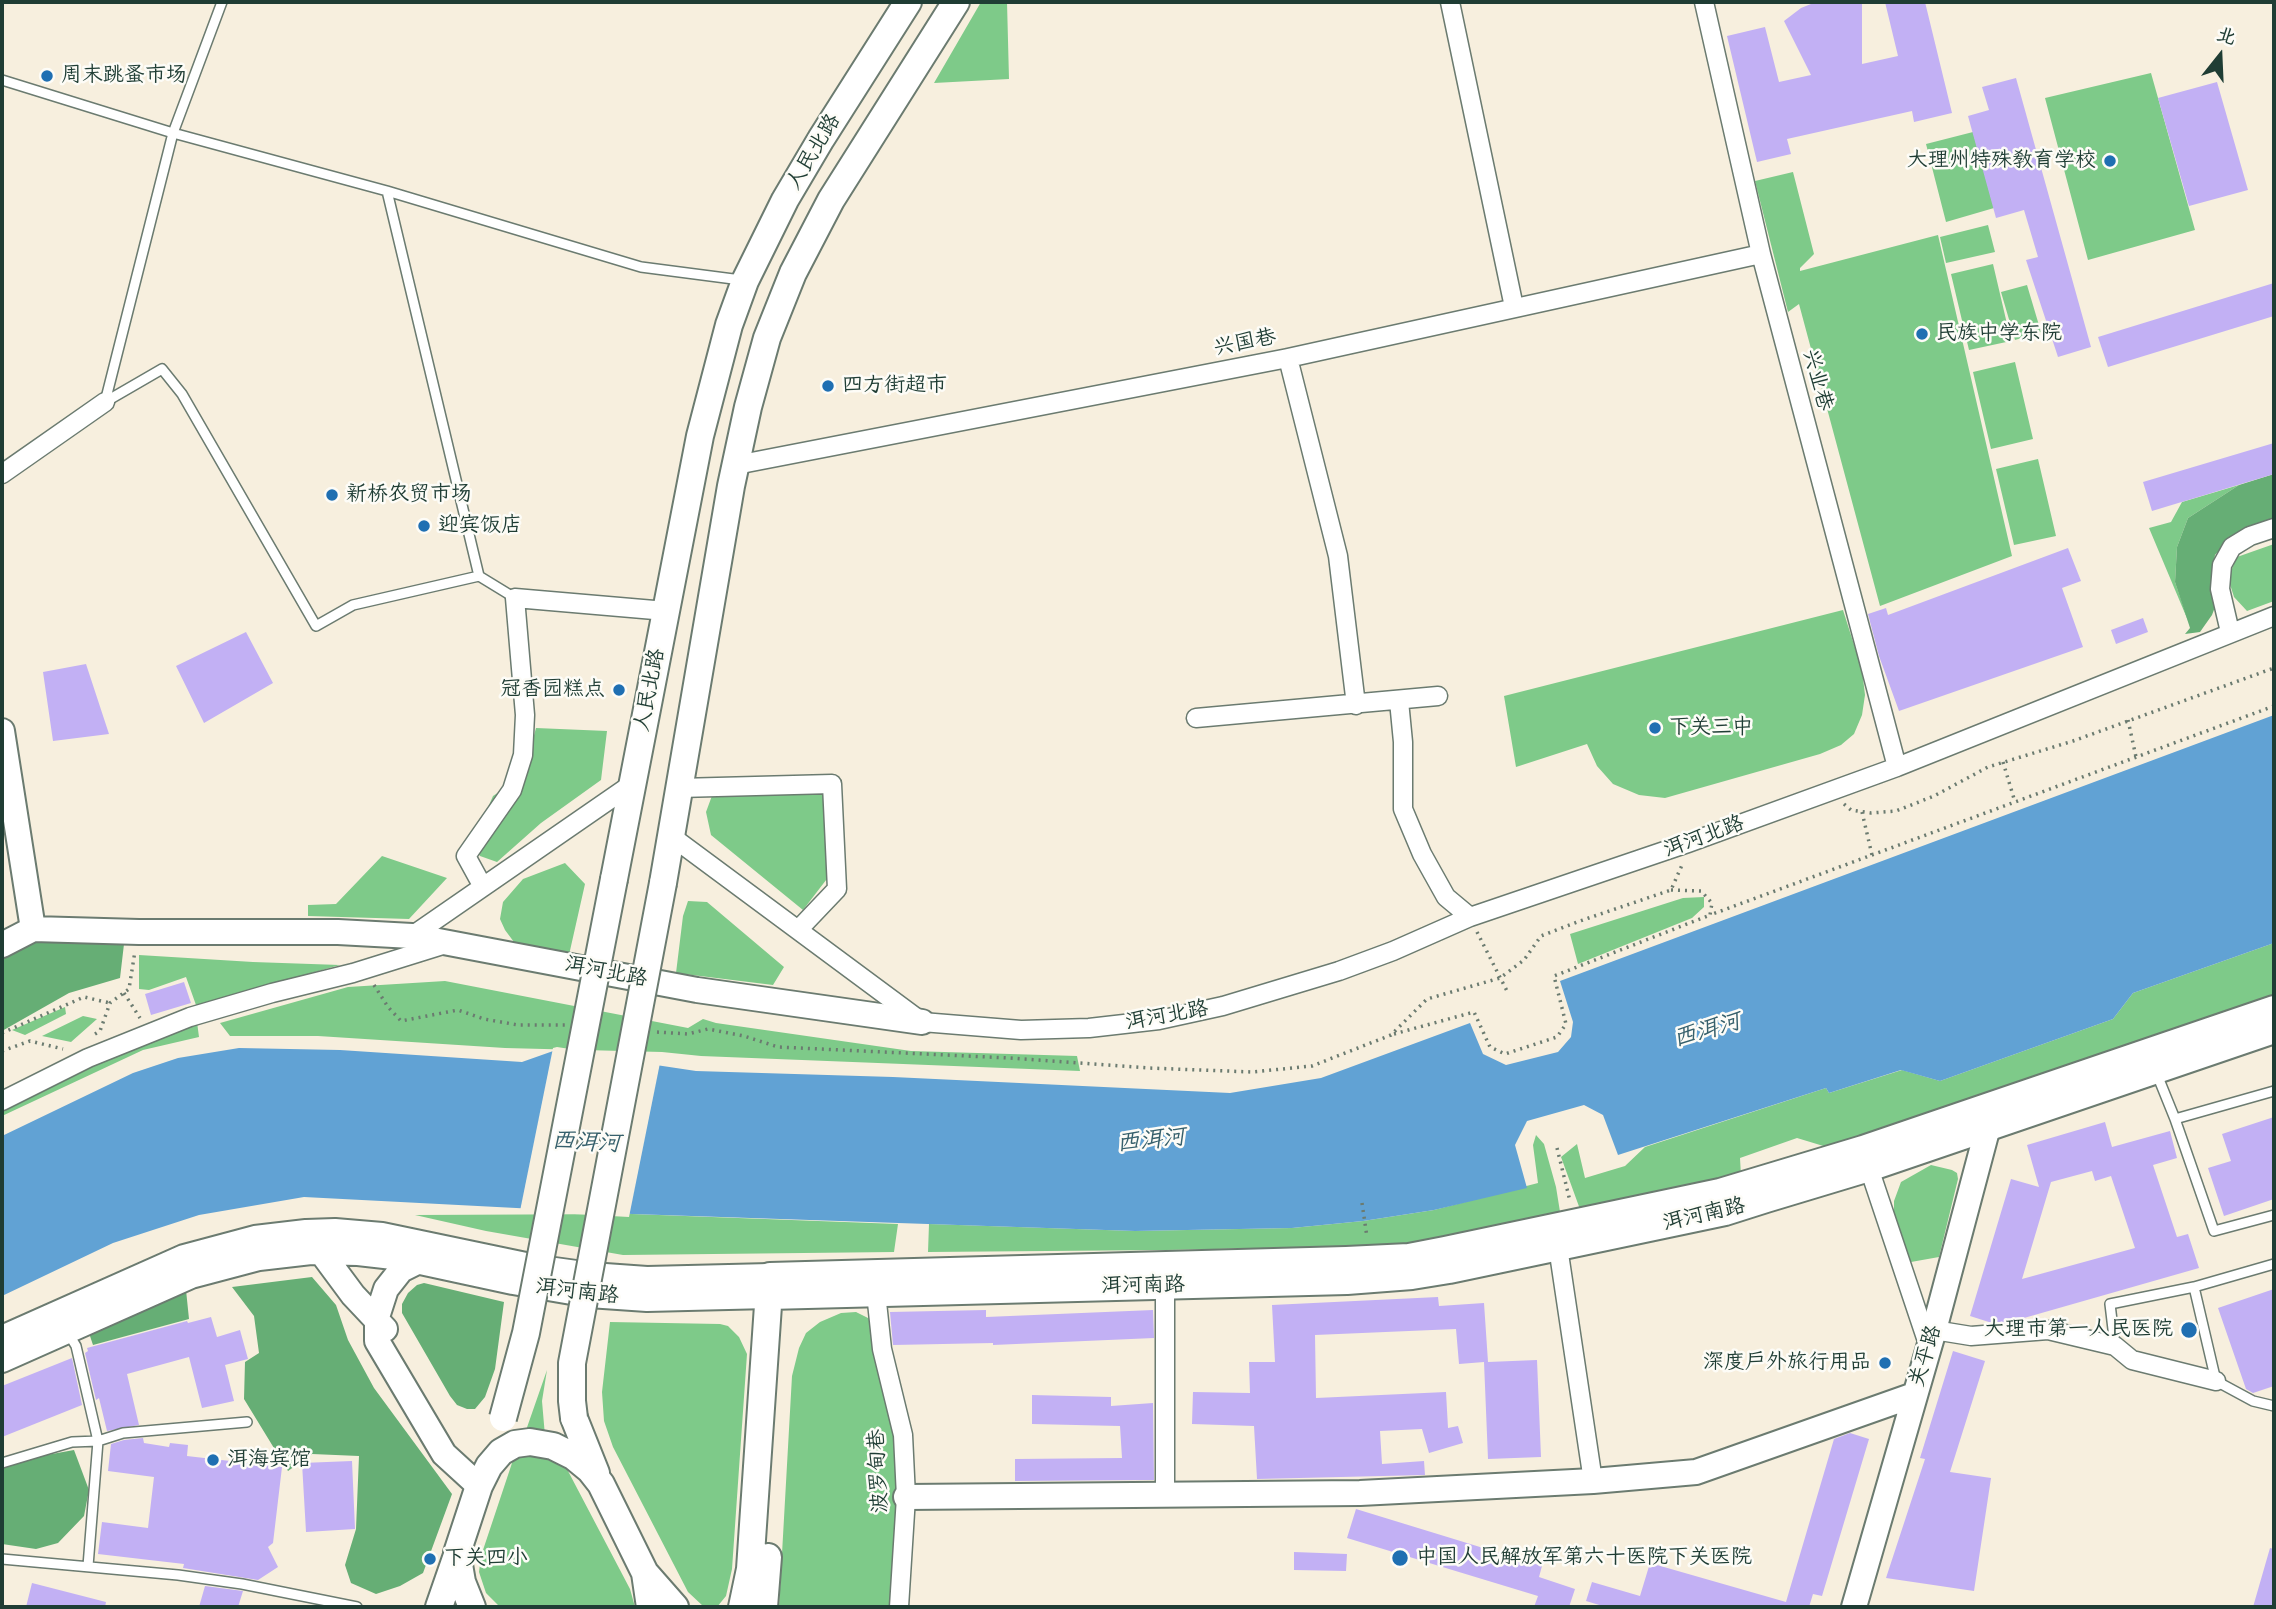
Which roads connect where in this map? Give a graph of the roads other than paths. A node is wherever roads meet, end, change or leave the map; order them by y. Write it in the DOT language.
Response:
graph roads {
  1 [pos="222,2"];
  2 [pos="908,2"];
  3 [pos="956,2"];
  4 [pos="1450,2"];
  5 [pos="1704,2"];
  6 [pos="2,79"];
  7 [pos="173,133"];
  8 [pos="387,191"];
  9 [pos="1761,254"];
  10 [pos="745,281"];
  11 [pos="1514,307"];
  12 [pos="1288,358"];
  13 [pos="105,402"];
  14 [pos="736,465"];
  15 [pos="2,474"];
  16 [pos="2274,528"];
  17 [pos="479,576"];
  18 [pos="515,598"];
  19 [pos="666,611"];
  20 [pos="2274,616"];
  21 [pos="2230,632"];
  22 [pos="1438,696"];
  23 [pos="1398,701"];
  24 [pos="1356,705"];
  25 [pos="1196,718"];
  26 [pos="2,731"];
  27 [pos="1897,767"];
  28 [pos="632,784"];
  29 [pos="679,788"];
  30 [pos="671,836"];
  31 [pos="483,887"];
  32 [pos="1470,917"];
  33 [pos="33,929"];
  34 [pos="798,930"];
  35 [pos="412,936"];
  36 [pos="454,942"];
  37 [pos="2,945"];
  38 [pos="2274,1009"];
  39 [pos="922,1022"];
  40 [pos="2274,1030"];
  41 [pos="2156,1070"];
  42 [pos="2274,1091"];
  43 [pos="2,1101"];
  44 [pos="1992,1115"];
  45 [pos="2175,1119"];
  46 [pos="1869,1168"];
  47 [pos="2274,1215"];
  48 [pos="314,1242"];
  49 [pos="1558,1247"];
  50 [pos="449,1248"];
  51 [pos="418,1261"];
  52 [pos="2274,1264"];
  53 [pos="1165,1285"];
  54 [pos="778,1286"];
  55 [pos="2194,1287"];
  56 [pos="876,1293"];
  57 [pos="376,1322"];
  58 [pos="66,1331"];
  59 [pos="2,1338"];
  60 [pos="1931,1339"];
  61 [pos="2115,1346"];
  62 [pos="2,1360"];
  63 [pos="2216,1381"];
  64 [pos="1914,1395"];
  65 [pos="2274,1406"];
  66 [pos="247,1422"];
  67 [pos="98,1441"];
  68 [pos="2,1463"];
  69 [pos="1593,1481"];
  70 [pos="601,1484"];
  71 [pos="479,1486"];
  72 [pos="1165,1496"];
  73 [pos="906,1497"];
  74 [pos="457,1553"];
  75 [pos="2,1559"];
  76 [pos="88,1566"];
  77 [pos="645,1573"];
  78 [pos="357,1607"];
  79 [pos="439,1607"];
  80 [pos="472,1607"];
  81 [pos="650,1607"];
  82 [pos="663,1607"];
  83 [pos="675,1607"];
  84 [pos="742,1607"];
  85 [pos="764,1607"];
  86 [pos="899,1607"];
  87 [pos="1854,1607"];
  1 -- 7 [label="lane"];
  2 -- 10 [label="main road, 人民北路"];
  3 -- 14 [label="main road, 人民北路"];
  4 -- 11 [label="street"];
  5 -- 9 [label="street, 兴业巷"];
  6 -- 7 [label="lane"];
  7 -- 8 [label="lane"];
  7 -- 13 [label="lane"];
  8 -- 10 [label="lane"];
  8 -- 17 [label="lane"];
  9 -- 11 [label="street, 兴国巷"];
  9 -- 27 [label="street, 兴业巷"];
  10 -- 19 [label="main road, 人民北路"];
  11 -- 12 [label="street, 兴国巷"];
  12 -- 14 [label="street, 兴国巷"];
  12 -- 24 [label="street"];
  13 -- 15 [label="street"];
  13 -- 17 [label="lane"];
  14 -- 29 [label="main road, 人民北路"];
  16 -- 21 [label="street"];
  17 -- 18 [label="lane"];
  18 -- 19 [label="street"];
  18 -- 31 [label="street"];
  19 -- 28 [label="main road, 人民北路"];
  20 -- 21 [label="street, 洱河北路"];
  21 -- 27 [label="street, 洱河北路"];
  22 -- 23 [label="street"];
  23 -- 24 [label="street"];
  23 -- 32 [label="street"];
  24 -- 25 [label="street"];
  26 -- 33 [label="street"];
  27 -- 32 [label="street, 洱河北路"];
  28 -- 31 [label="street"];
  28 -- 71 [label="main road, 人民北路, bridge"];
  29 -- 30 [label="main road, 人民北路"];
  29 -- 34 [label="street"];
  30 -- 34 [label="street"];
  30 -- 70 [label="main road, 人民北路, bridge"];
  31 -- 35 [label="street"];
  32 -- 39 [label="street, 洱河北路"];
  33 -- 35 [label="street, 洱河北路"];
  33 -- 37 [label="street, 洱河北路"];
  34 -- 39 [label="street"];
  35 -- 36 [label="street, 洱河北路"];
  36 -- 39 [label="street, 洱河北路"];
  36 -- 43 [label="street"];
  38 -- 44 [label="main road, 洱河南路"];
  40 -- 41 [label="main road, 洱河南路"];
  41 -- 44 [label="main road, 洱河南路"];
  41 -- 45 [label="lane"];
  42 -- 45 [label="lane"];
  44 -- 46 [label="main road, 洱河南路"];
  44 -- 54 [label="main road, 洱河南路"];
  44 -- 60 [label="street, 关平路"];
  45 -- 47 [label="lane"];
  46 -- 49 [label="main road, 洱河南路"];
  46 -- 60 [label="street"];
  48 -- 50 [label="street, 洱河南路"];
  48 -- 51 [label="street, 洱河南路"];
  48 -- 57 [label="street"];
  48 -- 58 [label="street, 洱河南路"];
  48 -- 59 [label="street, 洱河南路"];
  49 -- 53 [label="main road, 洱河南路"];
  49 -- 69 [label="street"];
  50 -- 51 [label="street"];
  50 -- 54 [label="street, 洱河南路"];
  51 -- 54 [label="street, 洱河南路"];
  51 -- 57 [label="street"];
  52 -- 55 [label="lane"];
  53 -- 56 [label="main road, 洱河南路"];
  53 -- 72 [label="street"];
  54 -- 56 [label="main road, 洱河南路"];
  54 -- 84 [label="main road"];
  54 -- 85 [label="main road"];
  55 -- 61 [label="lane"];
  55 -- 63 [label="lane"];
  56 -- 73 [label="street, 波罗甸巷"];
  57 -- 71 [label="street"];
  58 -- 62 [label="street, 洱河南路"];
  58 -- 67 [label="lane"];
  60 -- 61 [label="street"];
  60 -- 64 [label="street, 关平路"];
  61 -- 63 [label="street"];
  63 -- 65 [label="lane"];
  64 -- 69 [label="street"];
  64 -- 87 [label="street, 关平路"];
  66 -- 67 [label="lane"];
  67 -- 68 [label="lane"];
  67 -- 76 [label="lane"];
  69 -- 72 [label="street"];
  70 -- 71 [label="main road"];
  70 -- 77 [label="main road"];
  71 -- 74 [label="main road"];
  72 -- 73 [label="street"];
  73 -- 86 [label="street, 波罗甸巷"];
  74 -- 79 [label="main road"];
  74 -- 80 [label="main road"];
  75 -- 76 [label="lane"];
  76 -- 78 [label="lane"];
  77 -- 81 [label="main road"];
  77 -- 82 [label="street"];
  77 -- 83 [label="main road"];
}
